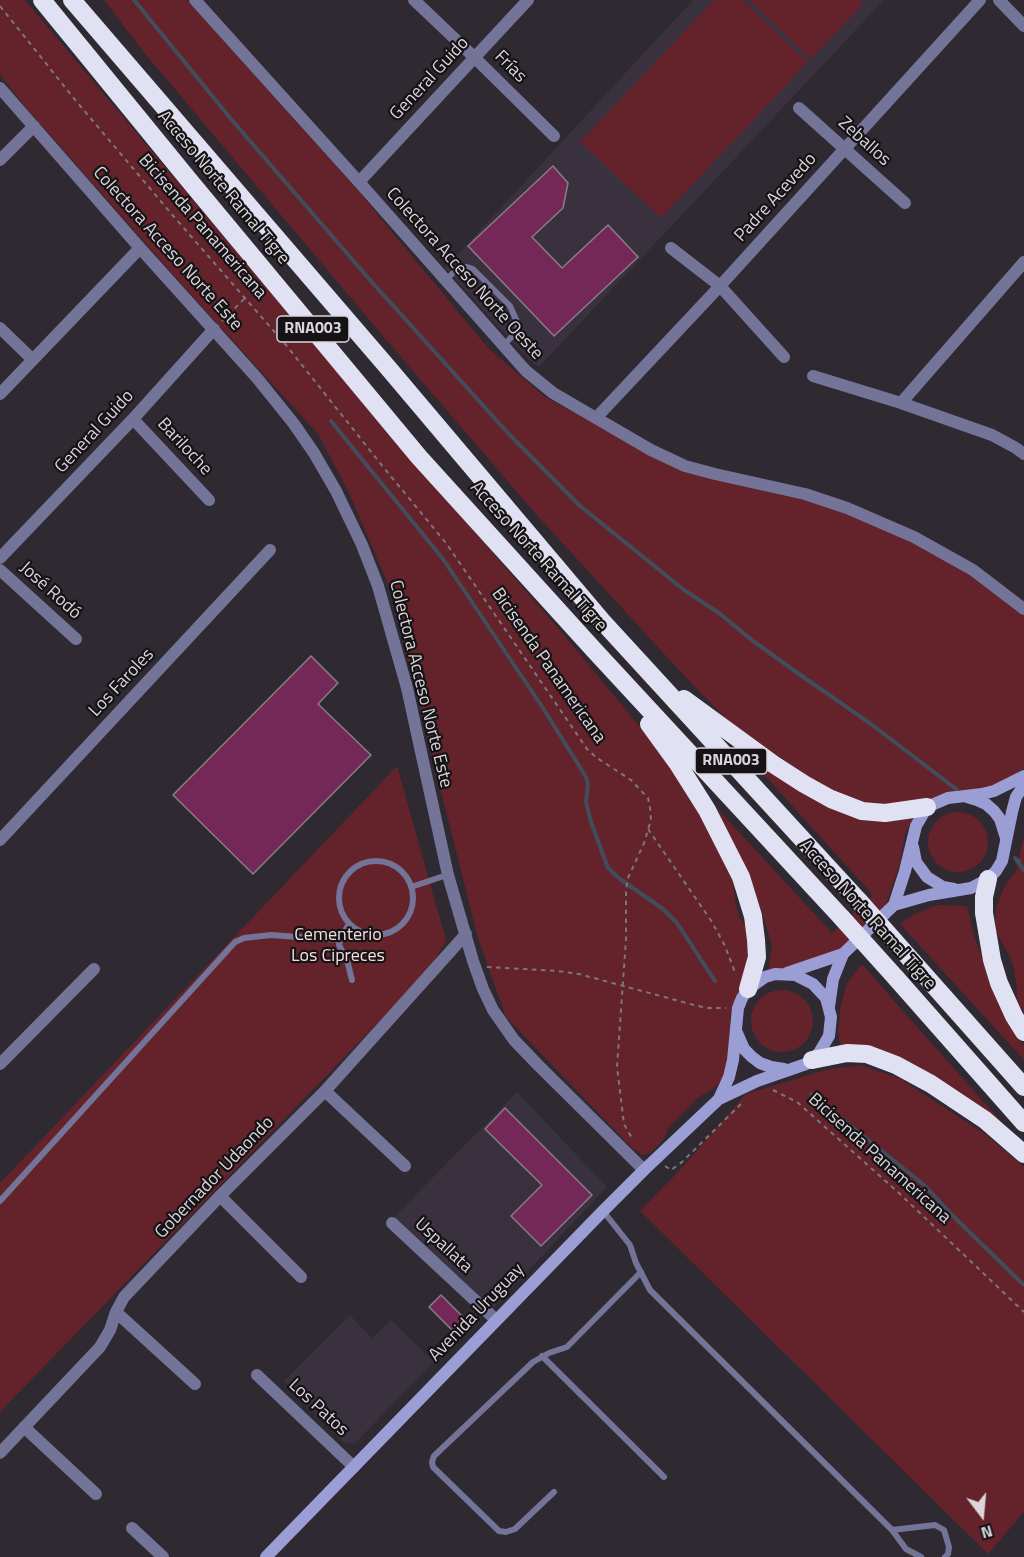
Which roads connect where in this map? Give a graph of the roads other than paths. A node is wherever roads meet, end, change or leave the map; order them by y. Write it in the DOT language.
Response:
graph roads {
  1 [pos="42,0"];
  2 [pos="74,0"];
  3 [pos="195,0"];
  4 [pos="414,0"];
  5 [pos="528,0"];
  6 [pos="980,0"];
  7 [pos="999,0"];
  8 [pos="1024,26"];
  9 [pos="475,58"];
  10 [pos="0,88"];
  11 [pos="799,108"];
  12 [pos="34,126"];
  13 [pos="554,136"];
  14 [pos="845,148"];
  15 [pos="0,160"];
  16 [pos="359,182"];
  17 [pos="906,203"];
  18 [pos="140,248"];
  19 [pos="671,248"];
  20 [pos="1024,262"];
  21 [pos="446,280"];
  22 [pos="720,286"];
  23 [pos="0,328"];
  24 [pos="214,329"];
  25 [pos="503,346"];
  26 [pos="784,357"];
  27 [pos="33,360"];
  28 [pos="813,376"];
  29 [pos="0,394"];
  30 [pos="901,403"];
  31 [pos="596,418"];
  32 [pos="133,419"];
  33 [pos="1024,454"];
  34 [pos="209,500"];
  35 [pos="270,550"];
  36 [pos="0,558"];
  37 [pos="0,570"];
  38 [pos="1024,609"];
  39 [pos="602,621"];
  40 [pos="76,639"];
  41 [pos="594,650"];
  42 [pos="1024,776"];
  43 [pos="1024,785"];
  44 [pos="957,796"];
  45 [pos="927,807"];
  46 [pos="913,834"];
  47 [pos="1006,839"];
  48 [pos="0,840"];
  49 [pos="448,875"];
  50 [pos="988,879"];
  51 [pos="411,887"];
  52 [pos="962,889"];
  53 [pos="894,905"];
  54 [pos="349,924"];
  55 [pos="466,934"];
  56 [pos="339,940"];
  57 [pos="843,954"];
  58 [pos="94,969"];
  59 [pos="786,974"];
  60 [pos="352,980"];
  61 [pos="742,998"];
  62 [pos="830,1007"];
  63 [pos="736,1029"];
  64 [pos="1024,1032"];
  65 [pos="812,1060"];
  66 [pos="0,1064"];
  67 [pos="792,1068"];
  68 [pos="1024,1087"];
  69 [pos="325,1091"];
  70 [pos="719,1100"];
  71 [pos="1024,1123"];
  72 [pos="1024,1154"];
  73 [pos="405,1166"];
  74 [pos="644,1170"];
  75 [pos="220,1196"];
  76 [pos="0,1202"];
  77 [pos="603,1211"];
  78 [pos="392,1223"];
  79 [pos="641,1272"];
  80 [pos="301,1277"];
  81 [pos="116,1312"];
  82 [pos="496,1320"];
  83 [pos="542,1356"];
  84 [pos="257,1376"];
  85 [pos="195,1384"];
  86 [pos="24,1428"];
  87 [pos="0,1453"];
  88 [pos="354,1467"];
  89 [pos="664,1477"];
  90 [pos="554,1492"];
  91 [pos="96,1494"];
  92 [pos="132,1528"];
  93 [pos="892,1530"];
  94 [pos="163,1557"];
  95 [pos="266,1557"];
  96 [pos="921,1557"];
  97 [pos="945,1557"];
  1 -- 41 [label="highway, Acceso Norte Ramal Tigre / RNA003"];
  2 -- 39 [label="highway, Acceso Norte Ramal Tigre / RNA003"];
  3 -- 16 [label="street, Colectora Acceso Norte Oeste"];
  4 -- 9 [label="street, Frías"];
  5 -- 9 [label="street, General Guido"];
  6 -- 14 [label="street, Padre Acevedo"];
  7 -- 8 [label="street"];
  9 -- 13 [label="street, Frías"];
  9 -- 16 [label="street, General Guido"];
  10 -- 12 [label="street, Colectora Acceso Norte Este"];
  11 -- 14 [label="street, Zeballos"];
  12 -- 15 [label="street"];
  12 -- 18 [label="street, Colectora Acceso Norte Este"];
  14 -- 17 [label="street, Zeballos"];
  14 -- 22 [label="street, Padre Acevedo"];
  16 -- 21 [label="street, Colectora Acceso Norte Oeste"];
  18 -- 24 [label="street, Colectora Acceso Norte Este"];
  18 -- 27 [label="street"];
  19 -- 22 [label="street"];
  20 -- 30 [label="street"];
  21 -- 25 [label="street, Colectora Acceso Norte Oeste"];
  21 -- 25 [label="lane"];
  22 -- 26 [label="street"];
  22 -- 31 [label="street, Padre Acevedo"];
  23 -- 27 [label="street"];
  24 -- 32 [label="street, General Guido"];
  24 -- 49 [label="street, Colectora Acceso Norte Este"];
  25 -- 31 [label="street, Colectora Acceso Norte Oeste"];
  27 -- 29 [label="street"];
  28 -- 30 [label="street"];
  30 -- 33 [label="street"];
  31 -- 38 [label="street, Colectora Acceso Norte Oeste"];
  32 -- 34 [label="street, Bariloche"];
  32 -- 36 [label="street, General Guido"];
  35 -- 48 [label="street, Los Faroles"];
  37 -- 40 [label="street, José Rodó"];
  39 -- 45 [label="highway"];
  39 -- 68 [label="highway, Acceso Norte Ramal Tigre / RNA003, bridge"];
  41 -- 61 [label="highway"];
  41 -- 71 [label="highway, Acceso Norte Ramal Tigre / RNA003, bridge"];
  42 -- 44 [label="main road"];
  43 -- 47 [label="main road"];
  44 -- 45 [label="main road"];
  44 -- 47 [label="main road"];
  45 -- 46 [label="main road"];
  46 -- 52 [label="main road"];
  46 -- 53 [label="main road"];
  47 -- 50 [label="main road"];
  49 -- 51 [label="lane"];
  49 -- 55 [label="street, Colectora Acceso Norte Este"];
  50 -- 52 [label="main road"];
  50 -- 64 [label="highway"];
  51 -- 54 [label="lane"];
  51 -- 54 [label="lane"];
  52 -- 53 [label="main road"];
  53 -- 57 [label="main road"];
  54 -- 56 [label="lane"];
  55 -- 69 [label="street, Gobernador Udaondo"];
  55 -- 74 [label="street, Colectora Acceso Norte Este"];
  56 -- 60 [label="lane"];
  56 -- 76 [label="lane"];
  57 -- 59 [label="main road"];
  57 -- 62 [label="main road"];
  58 -- 66 [label="street"];
  59 -- 61 [label="main road"];
  59 -- 62 [label="main road"];
  61 -- 63 [label="main road, Avenida Uruguay"];
  62 -- 65 [label="main road"];
  63 -- 67 [label="main road, Avenida Uruguay"];
  63 -- 70 [label="main road, Avenida Uruguay"];
  65 -- 67 [label="main road, Avenida Uruguay"];
  65 -- 72 [label="highway"];
  67 -- 70 [label="main road, Avenida Uruguay"];
  69 -- 73 [label="street"];
  69 -- 75 [label="street, Gobernador Udaondo"];
  70 -- 74 [label="main road, Avenida Uruguay"];
  74 -- 77 [label="main road, Avenida Uruguay"];
  75 -- 80 [label="street"];
  75 -- 81 [label="street, Gobernador Udaondo"];
  77 -- 79 [label="lane"];
  77 -- 82 [label="main road, Avenida Uruguay"];
  78 -- 82 [label="street, Uspallata"];
  79 -- 83 [label="lane"];
  79 -- 93 [label="lane"];
  81 -- 85 [label="street"];
  81 -- 86 [label="street, Gobernador Udaondo"];
  82 -- 88 [label="main road, Avenida Uruguay"];
  83 -- 89 [label="lane"];
  83 -- 90 [label="lane"];
  84 -- 88 [label="street, Los Patos"];
  86 -- 87 [label="street, Gobernador Udaondo"];
  86 -- 91 [label="street"];
  88 -- 95 [label="main road, Avenida Uruguay"];
  92 -- 94 [label="street"];
  93 -- 96 [label="lane"];
  93 -- 97 [label="lane"];
}
